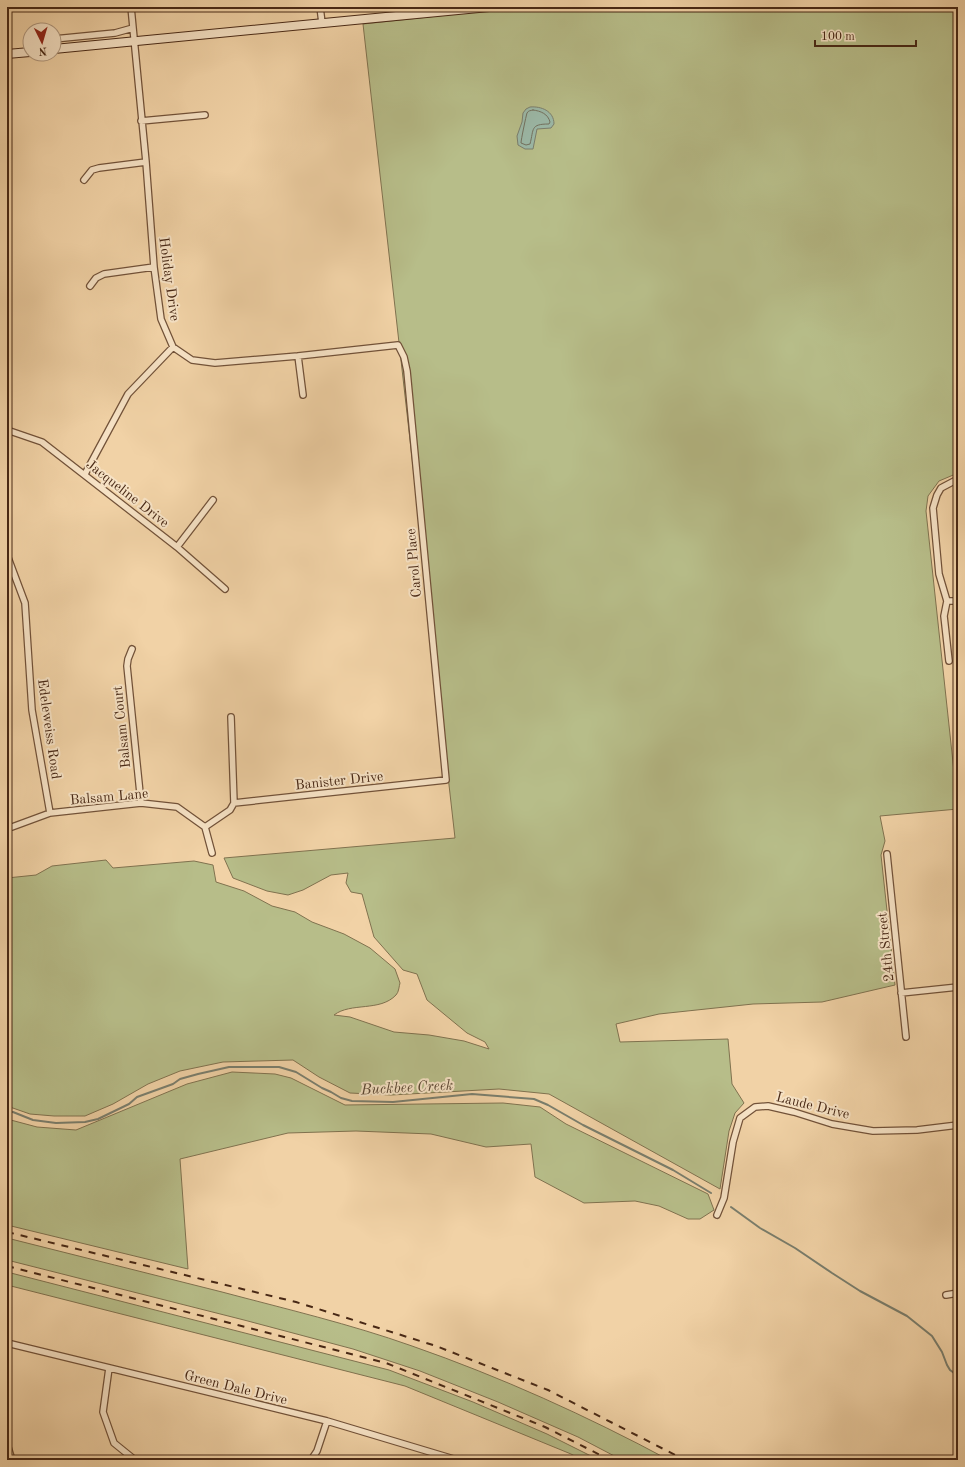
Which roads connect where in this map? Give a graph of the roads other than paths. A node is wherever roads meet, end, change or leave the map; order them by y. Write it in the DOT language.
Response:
graph roads {
  1 [pos="131,7"];
  2 [pos="320,7"];
  3 [pos="489,7"];
  4 [pos="322,23"];
  5 [pos="133,28"];
  6 [pos="62,38"];
  7 [pos="134,41"];
  8 [pos="62,48"];
  9 [pos="22,53"];
  10 [pos="7,54"];
  11 [pos="205,115"];
  12 [pos="141,121"];
  13 [pos="146,162"];
  14 [pos="84,180"];
  15 [pos="154,267"];
  16 [pos="90,286"];
  17 [pos="174,347"];
  18 [pos="298,356"];
  19 [pos="303,395"];
  20 [pos="7,430"];
  21 [pos="85,474"];
  22 [pos="958,479"];
  23 [pos="214,500"];
  24 [pos="177,547"];
  25 [pos="7,555"];
  26 [pos="225,589"];
  27 [pos="947,601"];
  28 [pos="958,601"];
  29 [pos="132,649"];
  30 [pos="949,661"];
  31 [pos="231,717"];
  32 [pos="446,780"];
  33 [pos="141,802"];
  34 [pos="234,803"];
  35 [pos="50,813"];
  36 [pos="7,827"];
  37 [pos="206,827"];
  38 [pos="212,853"];
  39 [pos="887,854"];
  40 [pos="958,987"];
  41 [pos="901,993"];
  42 [pos="906,1037"];
  43 [pos="958,1125"];
  44 [pos="717,1215"];
  45 [pos="958,1293"];
  46 [pos="946,1294"];
  47 [pos="7,1343"];
  48 [pos="109,1368"];
  49 [pos="327,1421"];
  50 [pos="7,1444"];
  51 [pos="12,1460"];
  52 [pos="135,1460"];
  53 [pos="311,1460"];
  54 [pos="458,1460"];
  1 -- 5 [label="street, Holiday Drive"];
  2 -- 4 [label="street"];
  3 -- 4 [label="street"];
  4 -- 7 [label="street"];
  5 -- 6 [label="street"];
  5 -- 7 [label="street, Holiday Drive"];
  7 -- 8 [label="street"];
  7 -- 12 [label="street, Holiday Drive"];
  9 -- 10 [label="street"];
  11 -- 12 [label="street"];
  12 -- 13 [label="street, Holiday Drive"];
  13 -- 14 [label="street"];
  13 -- 15 [label="street, Holiday Drive"];
  15 -- 16 [label="street"];
  15 -- 17 [label="street, Holiday Drive"];
  17 -- 18 [label="street"];
  17 -- 21 [label="street"];
  18 -- 19 [label="street"];
  18 -- 32 [label="street, Carol Place"];
  20 -- 21 [label="street, Jacqueline Drive"];
  21 -- 24 [label="street, Jacqueline Drive"];
  22 -- 27 [label="street"];
  23 -- 24 [label="street"];
  24 -- 26 [label="street, Jacqueline Drive"];
  25 -- 35 [label="street, Edeleweiss Road"];
  27 -- 28 [label="street"];
  27 -- 30 [label="street"];
  29 -- 33 [label="street, Balsam Court"];
  31 -- 34 [label="street"];
  32 -- 34 [label="street, Banister Drive"];
  33 -- 35 [label="street, Balsam Lane"];
  33 -- 37 [label="street, Balsam Lane"];
  34 -- 37 [label="street"];
  35 -- 36 [label="street, Balsam Lane"];
  37 -- 38 [label="street"];
  39 -- 41 [label="street, 24th Street"];
  40 -- 41 [label="street"];
  41 -- 42 [label="street, 24th Street"];
  43 -- 44 [label="street, Laude Drive"];
  45 -- 46 [label="street"];
  47 -- 48 [label="street, Green Dale Drive"];
  48 -- 49 [label="street, Green Dale Drive"];
  48 -- 52 [label="street"];
  49 -- 53 [label="street"];
  49 -- 54 [label="street, Green Dale Drive"];
  50 -- 51 [label="street"];
}
